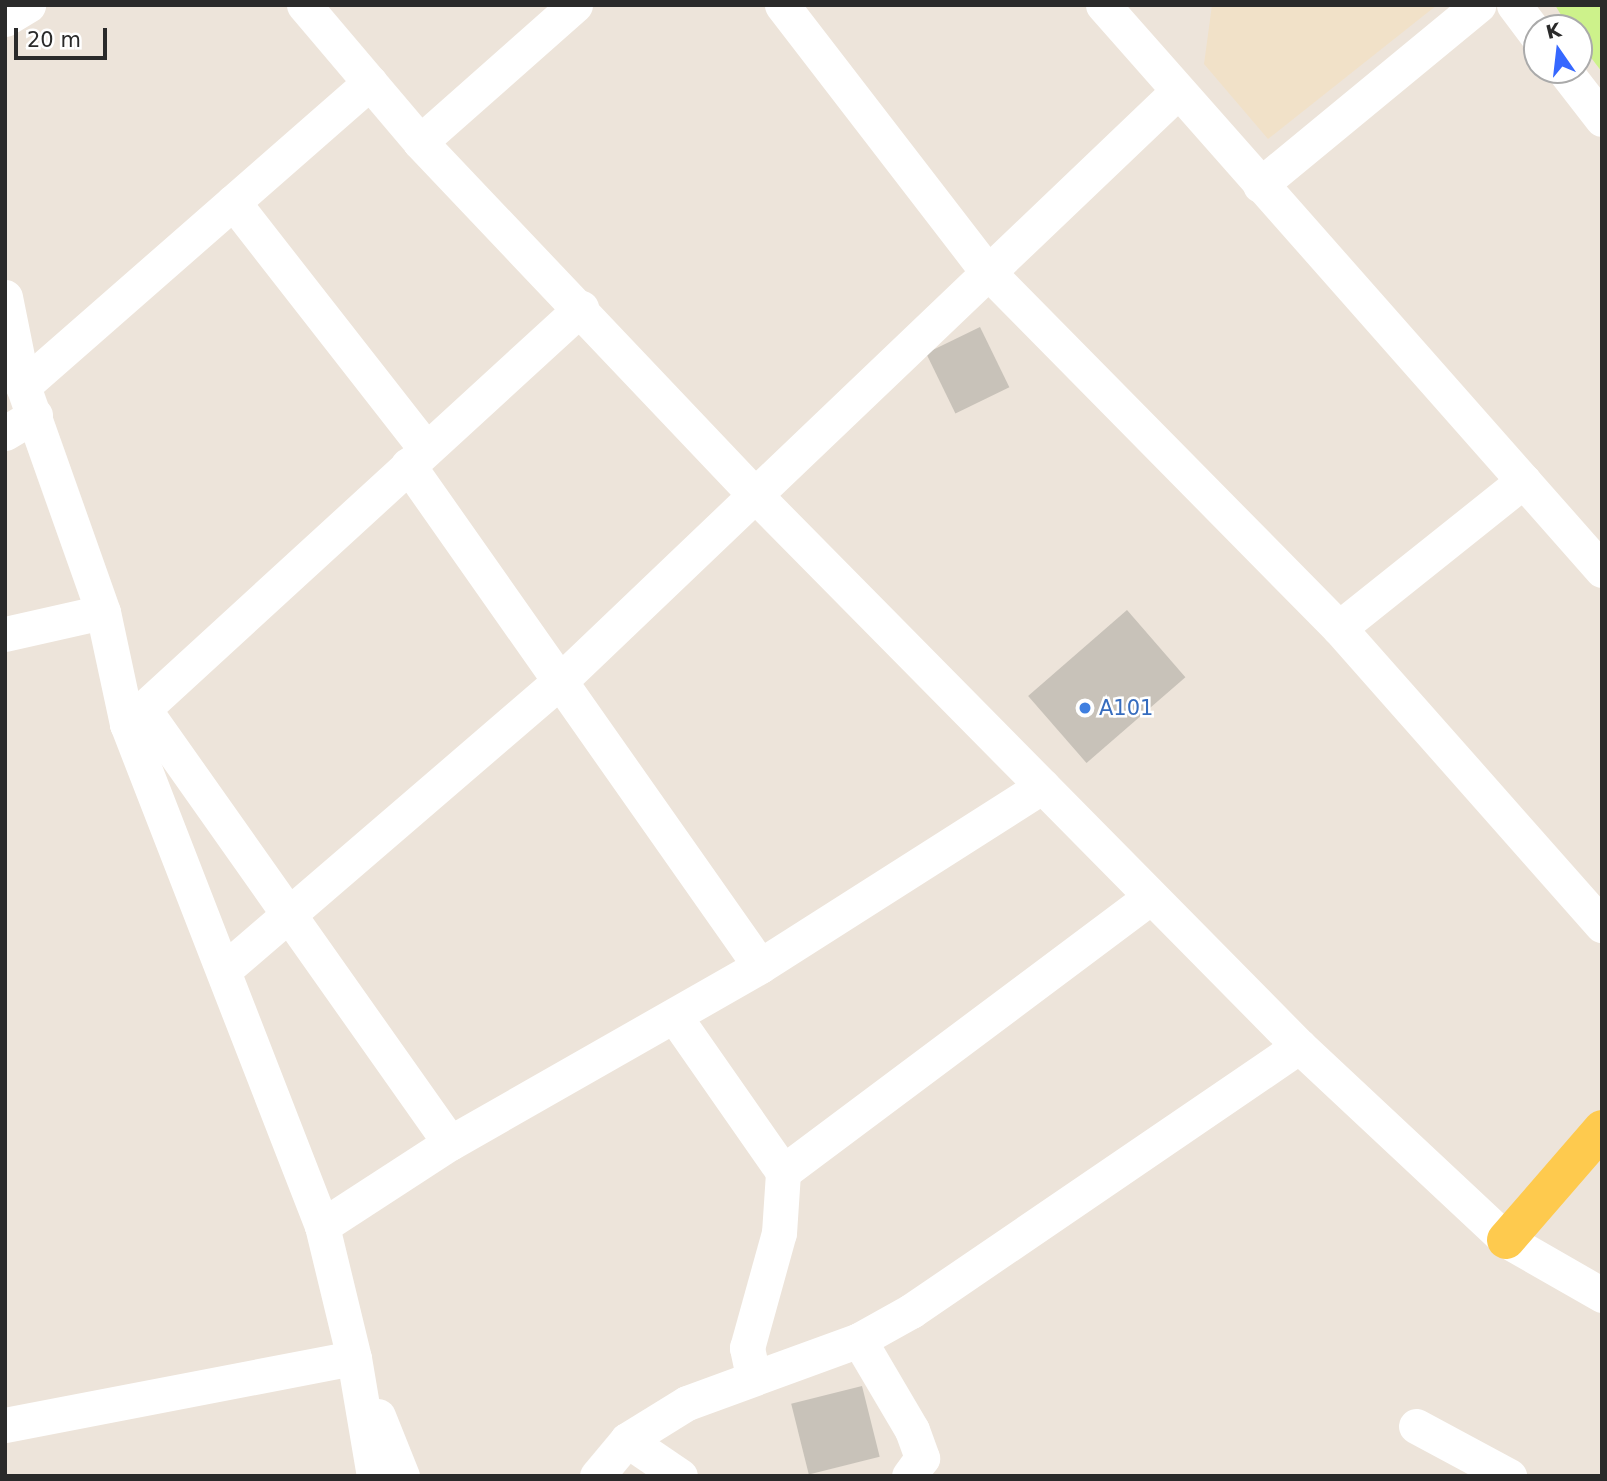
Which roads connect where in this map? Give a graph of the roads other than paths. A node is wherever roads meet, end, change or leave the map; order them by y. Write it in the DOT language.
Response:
graph roads {
  1 [pos="28,5"];
  2 [pos="575,5"];
  3 [pos="782,5"];
  4 [pos="1103,5"];
  5 [pos="1479,5"];
  6 [pos="322,12"];
  7 [pos="5,19"];
  8 [pos="370,82"];
  9 [pos="1575,84"];
  10 [pos="1177,92"];
  11 [pos="1602,119"];
  12 [pos="420,142"];
  13 [pos="1260,185"];
  14 [pos="233,202"];
  15 [pos="987,271"];
  16 [pos="5,297"];
  17 [pos="581,307"];
  18 [pos="29,400"];
  19 [pos="5,433"];
  20 [pos="417,457"];
  21 [pos="1523,481"];
  22 [pos="754,494"];
  23 [pos="1602,570"];
  24 [pos="103,612"];
  25 [pos="1339,628"];
  26 [pos="5,634"];
  27 [pos="560,681"];
  28 [pos="135,716"];
  29 [pos="1043,786"];
  30 [pos="1150,898"];
  31 [pos="288,915"];
  32 [pos="1602,925"];
  33 [pos="760,966"];
  34 [pos="224,970"];
  35 [pos="675,1017"];
  36 [pos="1299,1046"];
  37 [pos="1602,1129"];
  38 [pos="450,1143"];
  39 [pos="783,1172"];
  40 [pos="322,1226"];
  41 [pos="1506,1240"];
  42 [pos="1602,1295"];
  43 [pos="859,1339"];
  44 [pos="354,1358"];
  45 [pos="753,1376"];
  46 [pos="5,1424"];
  47 [pos="1416,1426"];
  48 [pos="627,1440"];
  49 [pos="374,1476"];
  50 [pos="402,1476"];
  51 [pos="597,1476"];
  52 [pos="680,1476"];
  53 [pos="909,1476"];
  54 [pos="1508,1476"];
  1 -- 7 [label="street"];
  2 -- 12 [label="street"];
  3 -- 15 [label="street"];
  4 -- 10 [label="street"];
  5 -- 13 [label="street"];
  6 -- 8 [label="street"];
  8 -- 12 [label="street"];
  8 -- 14 [label="street"];
  9 -- 11 [label="street"];
  10 -- 13 [label="street"];
  10 -- 15 [label="street"];
  12 -- 17 [label="street"];
  13 -- 21 [label="street"];
  14 -- 18 [label="street"];
  14 -- 20 [label="street"];
  15 -- 22 [label="street"];
  15 -- 25 [label="street"];
  16 -- 18 [label="street"];
  17 -- 20 [label="street"];
  17 -- 22 [label="street"];
  18 -- 19 [label="street"];
  18 -- 24 [label="street"];
  20 -- 27 [label="street"];
  20 -- 28 [label="street"];
  21 -- 23 [label="street"];
  21 -- 25 [label="street"];
  22 -- 27 [label="street"];
  22 -- 29 [label="street"];
  24 -- 26 [label="street"];
  24 -- 28 [label="street"];
  25 -- 32 [label="street"];
  27 -- 31 [label="street"];
  27 -- 33 [label="street"];
  28 -- 31 [label="street"];
  28 -- 34 [label="street"];
  29 -- 30 [label="street"];
  29 -- 33 [label="street"];
  30 -- 36 [label="street"];
  30 -- 39 [label="street"];
  31 -- 34 [label="street"];
  31 -- 38 [label="street"];
  33 -- 35 [label="street"];
  34 -- 40 [label="street"];
  35 -- 38 [label="street"];
  35 -- 39 [label="street"];
  36 -- 41 [label="street"];
  36 -- 43 [label="street"];
  37 -- 41 [label="main road"];
  38 -- 40 [label="street"];
  39 -- 45 [label="street"];
  40 -- 44 [label="street"];
  41 -- 42 [label="street"];
  43 -- 45 [label="street"];
  43 -- 53 [label="street"];
  44 -- 46 [label="street"];
  44 -- 49 [label="street"];
  44 -- 50 [label="street"];
  45 -- 48 [label="street"];
  47 -- 54 [label="street"];
  48 -- 51 [label="street"];
  48 -- 52 [label="street"];
}
